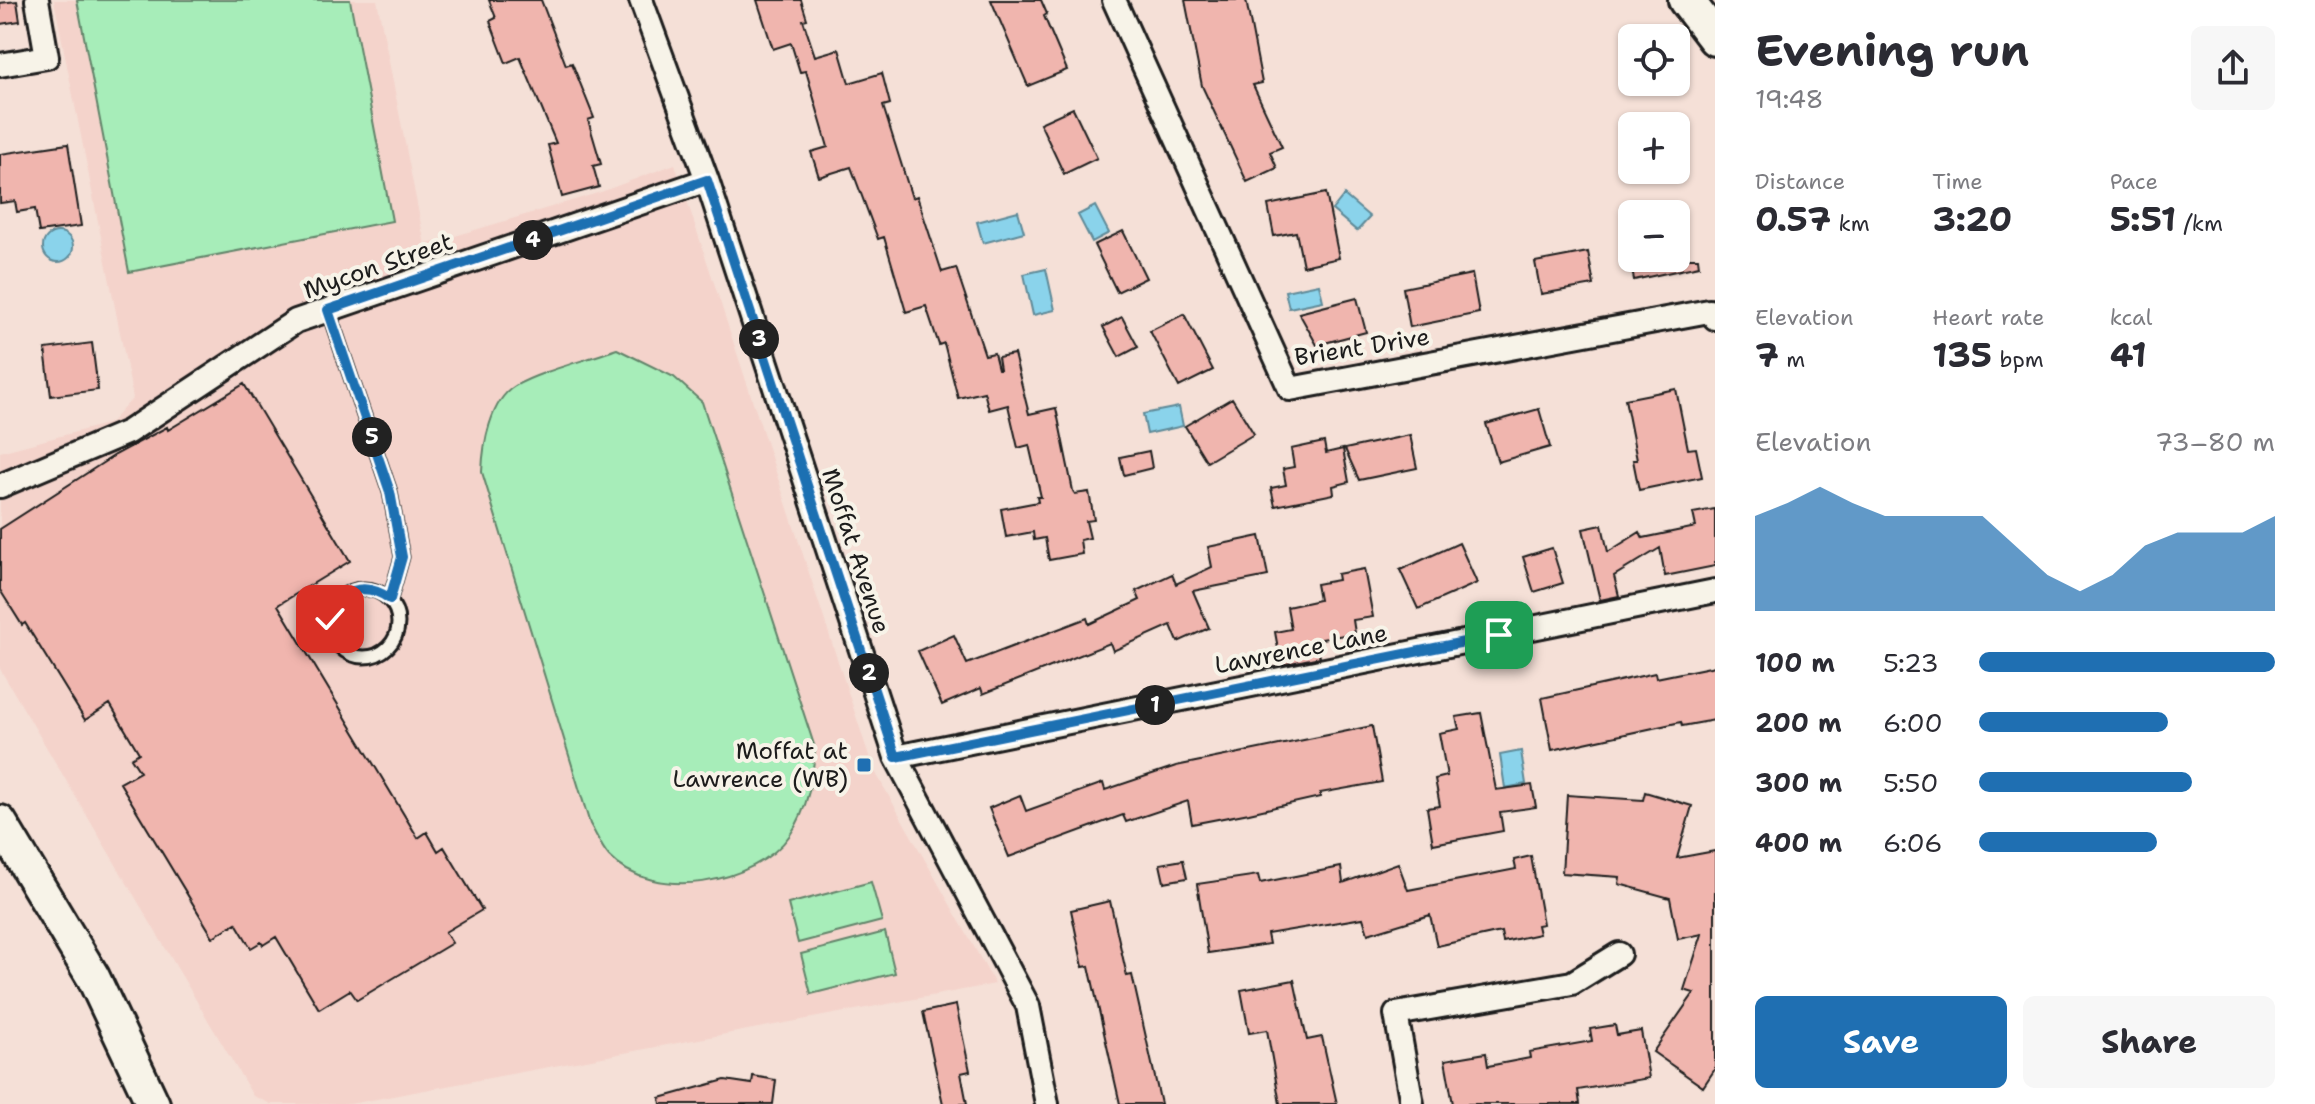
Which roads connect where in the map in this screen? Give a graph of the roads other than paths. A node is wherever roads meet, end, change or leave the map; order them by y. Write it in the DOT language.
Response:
graph roads {
  1 [pos="37,0"];
  2 [pos="641,0"];
  3 [pos="1114,0"];
  4 [pos="1686,0"];
  5 [pos="1715,38"];
  6 [pos="0,65"];
  7 [pos="707,180"];
  8 [pos="328,310"];
  9 [pos="1715,318"];
  10 [pos="0,486"];
  11 [pos="1715,591"];
  12 [pos="390,599"];
  13 [pos="896,757"];
  14 [pos="0,822"];
  15 [pos="1619,954"];
  16 [pos="153,1104"];
  17 [pos="1047,1104"];
  18 [pos="1412,1104"];
  1 -- 6 [label="street"];
  2 -- 7 [label="street, Moffat Avenue"];
  3 -- 9 [label="street, Brient Drive"];
  4 -- 5 [label="main road"];
  7 -- 8 [label="street, Mycon Street"];
  7 -- 13 [label="street, Moffat Avenue"];
  8 -- 10 [label="street, Mycon Street"];
  8 -- 12 [label="lane"];
  11 -- 13 [label="street, Lawrence Lane"];
  12 -- 12 [label="lane"];
  13 -- 17 [label="street, Moffat Avenue"];
  14 -- 16 [label="main road"];
  15 -- 18 [label="street"];
}
